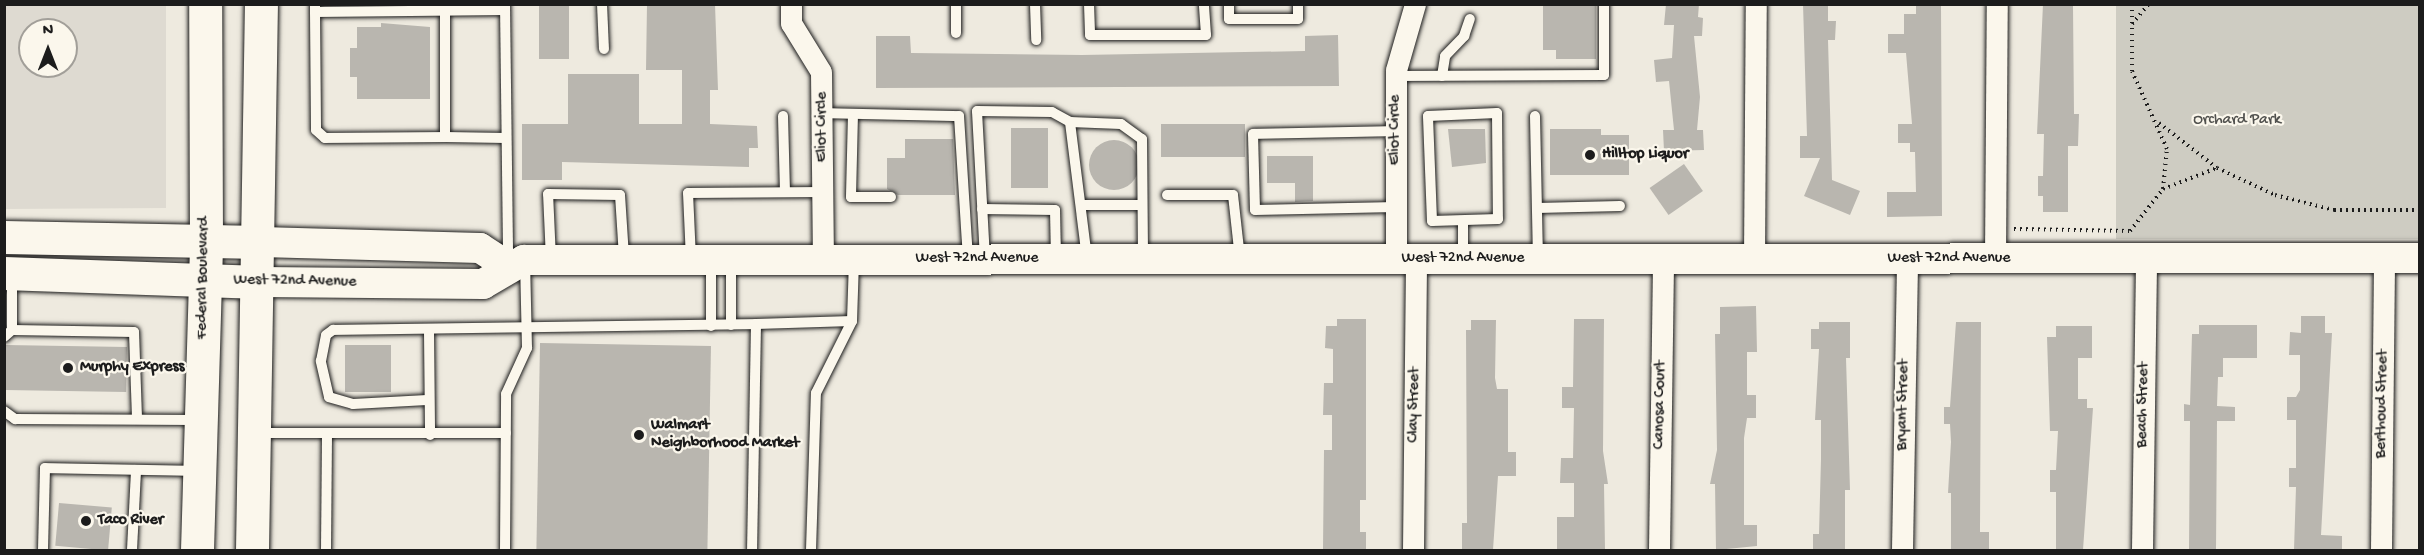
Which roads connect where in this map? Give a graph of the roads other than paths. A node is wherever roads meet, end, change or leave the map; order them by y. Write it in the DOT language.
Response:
graph roads {
  1 [pos="205,4"];
  2 [pos="261,4"];
  3 [pos="602,4"];
  4 [pos="791,4"];
  5 [pos="956,4"];
  6 [pos="1035,4"];
  7 [pos="1089,4"];
  8 [pos="1204,4"];
  9 [pos="1229,4"];
  10 [pos="1298,4"];
  11 [pos="1415,4"];
  12 [pos="1604,4"];
  13 [pos="1756,4"];
  14 [pos="1997,4"];
  15 [pos="505,7"];
  16 [pos="315,8"];
  17 [pos="387,8"];
  18 [pos="445,11"];
  19 [pos="1470,19"];
  20 [pos="956,33"];
  21 [pos="1036,40"];
  22 [pos="604,49"];
  23 [pos="1396,76"];
  24 [pos="1442,76"];
  25 [pos="823,113"];
  26 [pos="853,114"];
  27 [pos="783,116"];
  28 [pos="1535,116"];
  29 [pos="1070,122"];
  30 [pos="1395,131"];
  31 [pos="445,137"];
  32 [pos="506,138"];
  33 [pos="785,192"];
  34 [pos="823,192"];
  35 [pos="1167,195"];
  36 [pos="891,198"];
  37 [pos="1083,205"];
  38 [pos="1142,206"];
  39 [pos="1620,206"];
  40 [pos="1396,207"];
  41 [pos="1537,208"];
  42 [pos="982,209"];
  43 [pos="1463,221"];
  44 [pos="4,237"];
  45 [pos="206,240"];
  46 [pos="261,242"];
  47 [pos="1240,258"];
  48 [pos="2384,258"];
  49 [pos="2420,258"];
  50 [pos="823,259"];
  51 [pos="855,259"];
  52 [pos="977,259"];
  53 [pos="1056,259"];
  54 [pos="1087,259"];
  55 [pos="1143,259"];
  56 [pos="1406,259"];
  57 [pos="1463,259"];
  58 [pos="1538,259"];
  59 [pos="1663,259"];
  60 [pos="1754,259"];
  61 [pos="1907,259"];
  62 [pos="1995,259"];
  63 [pos="2146,259"];
  64 [pos="624,260"];
  65 [pos="711,260"];
  66 [pos="528,262"];
  67 [pos="8,273"];
  68 [pos="205,281"];
  69 [pos="260,282"];
  70 [pos="852,321"];
  71 [pos="756,324"];
  72 [pos="731,325"];
  73 [pos="711,326"];
  74 [pos="526,331"];
  75 [pos="429,332"];
  76 [pos="8,334"];
  77 [pos="427,400"];
  78 [pos="4,411"];
  79 [pos="137,419"];
  80 [pos="201,420"];
  81 [pos="256,433"];
  82 [pos="327,433"];
  83 [pos="506,433"];
  84 [pos="430,435"];
  85 [pos="136,470"];
  86 [pos="200,471"];
  87 [pos="43,550"];
  88 [pos="132,550"];
  89 [pos="197,550"];
  90 [pos="252,550"];
  91 [pos="326,550"];
  92 [pos="505,550"];
  93 [pos="752,550"];
  94 [pos="811,550"];
  95 [pos="1413,550"];
  96 [pos="1659,550"];
  97 [pos="1902,550"];
  98 [pos="2142,550"];
  99 [pos="2381,550"];
  1 -- 45 [label="main road, Federal Boulevard"];
  2 -- 46 [label="main road"];
  3 -- 22 [label="lane"];
  4 -- 25 [label="street, Eliot Circle"];
  5 -- 20 [label="lane"];
  6 -- 21 [label="lane"];
  7 -- 8 [label="lane"];
  9 -- 10 [label="lane"];
  11 -- 23 [label="street, Eliot Circle"];
  12 -- 24 [label="lane"];
  13 -- 60 [label="street"];
  14 -- 62 [label="street"];
  15 -- 18 [label="lane"];
  15 -- 32 [label="lane"];
  16 -- 17 [label="lane"];
  16 -- 31 [label="lane"];
  17 -- 18 [label="lane"];
  18 -- 31 [label="lane"];
  19 -- 24 [label="lane"];
  23 -- 24 [label="lane"];
  23 -- 30 [label="street, Eliot Circle"];
  25 -- 26 [label="lane"];
  25 -- 34 [label="street, Eliot Circle"];
  26 -- 36 [label="lane"];
  26 -- 52 [label="lane"];
  27 -- 33 [label="lane"];
  28 -- 41 [label="lane"];
  29 -- 37 [label="lane"];
  29 -- 38 [label="lane"];
  29 -- 42 [label="lane"];
  30 -- 40 [label="street, Eliot Circle"];
  30 -- 40 [label="lane"];
  31 -- 32 [label="lane"];
  32 -- 66 [label="lane"];
  33 -- 34 [label="lane"];
  33 -- 65 [label="lane"];
  34 -- 50 [label="street, Eliot Circle"];
  35 -- 47 [label="lane"];
  37 -- 38 [label="lane"];
  37 -- 54 [label="lane"];
  38 -- 55 [label="lane"];
  39 -- 41 [label="lane"];
  40 -- 56 [label="street, Eliot Circle"];
  41 -- 58 [label="lane"];
  42 -- 52 [label="lane"];
  42 -- 53 [label="lane"];
  43 -- 43 [label="lane"];
  43 -- 57 [label="lane"];
  44 -- 45 [label="main road"];
  45 -- 46 [label="main road"];
  45 -- 68 [label="main road, Federal Boulevard"];
  46 -- 66 [label="main road"];
  46 -- 69 [label="main road"];
  47 -- 55 [label="main road, West 72nd Avenue"];
  47 -- 56 [label="main road, West 72nd Avenue"];
  48 -- 49 [label="main road, West 72nd Avenue"];
  48 -- 63 [label="main road, West 72nd Avenue"];
  48 -- 99 [label="street, Berthoud Street"];
  50 -- 51 [label="main road, West 72nd Avenue"];
  50 -- 65 [label="main road, West 72nd Avenue"];
  51 -- 52 [label="main road, West 72nd Avenue"];
  51 -- 70 [label="lane"];
  52 -- 53 [label="main road, West 72nd Avenue"];
  53 -- 54 [label="main road, West 72nd Avenue"];
  54 -- 55 [label="main road, West 72nd Avenue"];
  56 -- 57 [label="main road, West 72nd Avenue"];
  56 -- 95 [label="street, Clay Street"];
  57 -- 58 [label="main road, West 72nd Avenue"];
  58 -- 59 [label="main road, West 72nd Avenue"];
  59 -- 60 [label="main road, West 72nd Avenue"];
  59 -- 96 [label="street, Canosa Court"];
  60 -- 61 [label="main road, West 72nd Avenue"];
  61 -- 62 [label="main road, West 72nd Avenue"];
  61 -- 97 [label="street, Bryant Street"];
  62 -- 63 [label="main road, West 72nd Avenue"];
  63 -- 98 [label="street, Beach Street"];
  64 -- 65 [label="main road, West 72nd Avenue"];
  64 -- 66 [label="main road, West 72nd Avenue"];
  64 -- 66 [label="lane"];
  65 -- 72 [label="lane"];
  65 -- 73 [label="lane"];
  66 -- 69 [label="main road, West 72nd Avenue"];
  66 -- 74 [label="lane"];
  67 -- 68 [label="main road, West 72nd Avenue"];
  67 -- 76 [label="lane"];
  68 -- 69 [label="main road, West 72nd Avenue"];
  68 -- 80 [label="main road, Federal Boulevard"];
  69 -- 81 [label="main road"];
  70 -- 71 [label="lane"];
  70 -- 94 [label="lane"];
  71 -- 72 [label="lane"];
  71 -- 93 [label="lane"];
  72 -- 73 [label="lane"];
  73 -- 74 [label="lane"];
  74 -- 75 [label="lane"];
  74 -- 83 [label="lane"];
  75 -- 77 [label="lane"];
  75 -- 77 [label="lane"];
  76 -- 79 [label="lane"];
  77 -- 84 [label="lane"];
  78 -- 79 [label="lane"];
  79 -- 80 [label="lane"];
  80 -- 86 [label="main road, Federal Boulevard"];
  81 -- 82 [label="lane"];
  81 -- 90 [label="main road"];
  82 -- 84 [label="lane"];
  82 -- 91 [label="lane"];
  83 -- 84 [label="lane"];
  83 -- 92 [label="lane"];
  85 -- 86 [label="lane"];
  85 -- 87 [label="lane"];
  85 -- 88 [label="lane"];
  86 -- 89 [label="main road, Federal Boulevard"];
}
